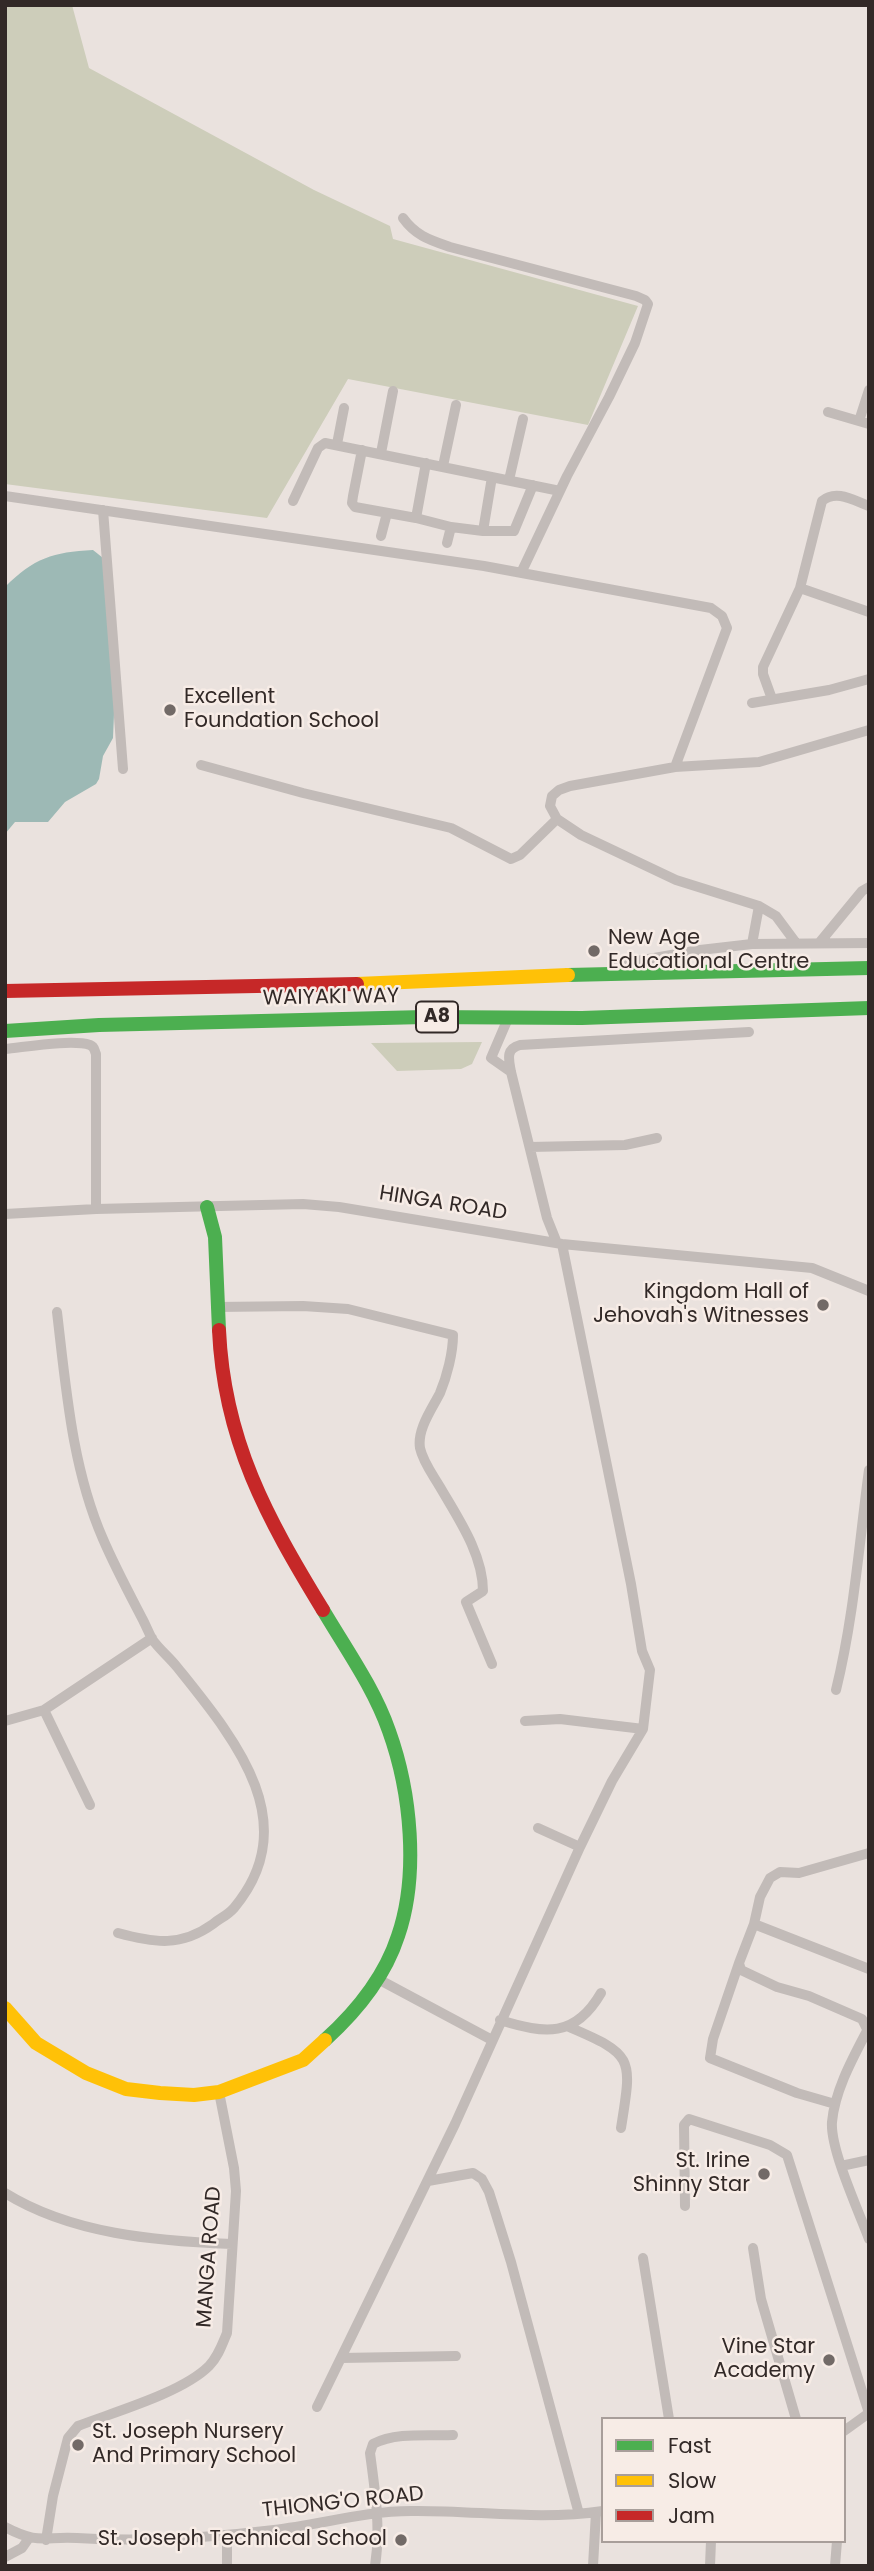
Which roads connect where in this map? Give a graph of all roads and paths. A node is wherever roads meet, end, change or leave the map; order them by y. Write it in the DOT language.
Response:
graph roads {
  1 [pos="403,218"];
  2 [pos="869,390"];
  3 [pos="393,391"];
  4 [pos="456,405"];
  5 [pos="344,408"];
  6 [pos="828,412"];
  7 [pos="523,419"];
  8 [pos="864,422"];
  9 [pos="337,444"];
  10 [pos="362,450"];
  11 [pos="381,453"];
  12 [pos="426,463"];
  13 [pos="443,466"];
  14 [pos="492,477"];
  15 [pos="509,480"];
  16 [pos="533,485"];
  17 [pos="560,491"];
  18 [pos="5,496"];
  19 [pos="293,501"];
  20 [pos="869,506"];
  21 [pos="103,510"];
  22 [pos="387,513"];
  23 [pos="416,518"];
  24 [pos="450,527"];
  25 [pos="483,531"];
  26 [pos="381,536"];
  27 [pos="447,543"];
  28 [pos="521,573"];
  29 [pos="800,588"];
  30 [pos="869,612"];
  31 [pos="869,679"];
  32 [pos="772,699"];
  33 [pos="752,703"];
  34 [pos="869,730"];
  35 [pos="201,765"];
  36 [pos="675,767"];
  37 [pos="123,769"];
  38 [pos="556,819"];
  39 [pos="869,887"];
  40 [pos="759,906"];
  41 [pos="820,942"];
  42 [pos="796,943"];
  43 [pos="869,943"];
  44 [pos="752,944"];
  45 [pos="869,968"];
  46 [pos="548,975"];
  47 [pos="5,991"];
  48 [pos="869,1009"];
  49 [pos="509,1016"];
  50 [pos="66,1027"];
  51 [pos="5,1031"];
  52 [pos="749,1032"];
  53 [pos="67,1044"];
  54 [pos="512,1048"];
  55 [pos="5,1049"];
  56 [pos="510,1072"];
  57 [pos="657,1138"];
  58 [pos="530,1147"];
  59 [pos="207,1207"];
  60 [pos="96,1209"];
  61 [pos="5,1214"];
  62 [pos="559,1243"];
  63 [pos="869,1291"];
  64 [pos="216,1307"];
  65 [pos="57,1312"];
  66 [pos="869,1470"];
  67 [pos="152,1638"];
  68 [pos="492,1664"];
  69 [pos="836,1690"];
  70 [pos="44,1710"];
  71 [pos="5,1721"];
  72 [pos="525,1721"];
  73 [pos="643,1729"];
  74 [pos="90,1805"];
  75 [pos="538,1828"];
  76 [pos="580,1847"];
  77 [pos="869,1853"];
  78 [pos="754,1924"];
  79 [pos="118,1933"];
  80 [pos="739,1963"];
  81 [pos="869,1969"];
  82 [pos="378,1979"];
  83 [pos="601,1993"];
  84 [pos="5,2008"];
  85 [pos="500,2020"];
  86 [pos="569,2027"];
  87 [pos="868,2028"];
  88 [pos="492,2040"];
  89 [pos="219,2092"];
  90 [pos="835,2104"];
  91 [pos="621,2128"];
  92 [pos="869,2160"];
  93 [pos="841,2166"];
  94 [pos="428,2180"];
  95 [pos="5,2193"];
  96 [pos="685,2206"];
  97 [pos="869,2239"];
  98 [pos="232,2244"];
  99 [pos="753,2248"];
  100 [pos="643,2259"];
  101 [pos="456,2356"];
  102 [pos="341,2358"];
  103 [pos="317,2407"];
  104 [pos="869,2413"];
  105 [pos="669,2417"];
  106 [pos="795,2417"];
  107 [pos="846,2430"];
  108 [pos="453,2435"];
  109 [pos="599,2511"];
  110 [pos="579,2514"];
  111 [pos="378,2515"];
  112 [pos="5,2527"];
  113 [pos="228,2535"];
  114 [pos="29,2538"];
  115 [pos="46,2540"];
  116 [pos="710,2543"];
  117 [pos="837,2543"];
  118 [pos="5,2557"];
  119 [pos="227,2566"];
  120 [pos="375,2566"];
  121 [pos="593,2566"];
  122 [pos="710,2566"];
  123 [pos="835,2566"];
  1 -- 17 [label="street"];
  2 -- 8 [label="street"];
  3 -- 11 [label="street"];
  4 -- 13 [label="street"];
  5 -- 9 [label="street"];
  6 -- 8 [label="street"];
  7 -- 15 [label="street"];
  9 -- 10 [label="street"];
  9 -- 19 [label="street"];
  10 -- 11 [label="street"];
  10 -- 22 [label="street"];
  11 -- 12 [label="street"];
  12 -- 13 [label="street"];
  12 -- 23 [label="street"];
  13 -- 14 [label="street"];
  14 -- 15 [label="street"];
  14 -- 25 [label="street"];
  15 -- 16 [label="street"];
  16 -- 17 [label="street"];
  16 -- 25 [label="street"];
  17 -- 28 [label="street"];
  18 -- 21 [label="street"];
  20 -- 29 [label="street"];
  21 -- 28 [label="street"];
  21 -- 37 [label="street"];
  22 -- 23 [label="street"];
  22 -- 26 [label="street"];
  23 -- 24 [label="street"];
  24 -- 25 [label="street"];
  24 -- 27 [label="street"];
  28 -- 36 [label="street"];
  29 -- 30 [label="street"];
  29 -- 32 [label="street"];
  31 -- 32 [label="street"];
  32 -- 33 [label="street"];
  34 -- 36 [label="street"];
  35 -- 38 [label="street"];
  36 -- 38 [label="street"];
  38 -- 40 [label="street"];
  39 -- 41 [label="street"];
  40 -- 42 [label="street"];
  40 -- 44 [label="street"];
  41 -- 42 [label="street"];
  41 -- 43 [label="street"];
  42 -- 44 [label="street"];
  44 -- 46 [label="street"];
  45 -- 46 [label="main road, WAIYAKI WAY / A8"];
  46 -- 47 [label="main road, WAIYAKI WAY / A8"];
  48 -- 49 [label="main road, WAIYAKI WAY / A8"];
  49 -- 50 [label="main road, WAIYAKI WAY / A8"];
  49 -- 54 [label="street"];
  49 -- 56 [label="street"];
  50 -- 51 [label="main road, WAIYAKI WAY / A8"];
  50 -- 53 [label="street"];
  52 -- 54 [label="street"];
  53 -- 55 [label="street"];
  53 -- 60 [label="street"];
  54 -- 56 [label="street"];
  56 -- 58 [label="street"];
  57 -- 58 [label="street"];
  58 -- 62 [label="street"];
  59 -- 60 [label="street, HINGA ROAD"];
  59 -- 62 [label="street, HINGA ROAD"];
  59 -- 64 [label="main road"];
  60 -- 61 [label="street, HINGA ROAD"];
  62 -- 63 [label="street, HINGA ROAD"];
  62 -- 73 [label="street"];
  64 -- 68 [label="street"];
  64 -- 82 [label="main road"];
  65 -- 67 [label="street"];
  66 -- 69 [label="street"];
  67 -- 70 [label="street"];
  67 -- 79 [label="street"];
  70 -- 71 [label="street"];
  70 -- 74 [label="street"];
  72 -- 73 [label="street"];
  73 -- 76 [label="street"];
  75 -- 76 [label="street"];
  76 -- 85 [label="street"];
  77 -- 78 [label="street"];
  78 -- 80 [label="street"];
  78 -- 81 [label="street"];
  80 -- 87 [label="street"];
  80 -- 90 [label="street"];
  82 -- 88 [label="street"];
  82 -- 89 [label="main road"];
  83 -- 86 [label="street"];
  84 -- 89 [label="main road"];
  85 -- 86 [label="street"];
  85 -- 88 [label="street"];
  86 -- 91 [label="street"];
  87 -- 90 [label="street"];
  88 -- 94 [label="street"];
  89 -- 98 [label="street, MANGA ROAD"];
  90 -- 93 [label="street"];
  92 -- 93 [label="street"];
  93 -- 97 [label="street"];
  94 -- 102 [label="street"];
  94 -- 110 [label="street"];
  95 -- 98 [label="street"];
  96 -- 104 [label="street"];
  98 -- 115 [label="street, MANGA ROAD"];
  99 -- 106 [label="street"];
  100 -- 105 [label="street"];
  101 -- 102 [label="street"];
  102 -- 103 [label="street"];
  104 -- 107 [label="street"];
  108 -- 111 [label="street"];
  109 -- 110 [label="street, THIONG'O ROAD"];
  109 -- 121 [label="street"];
  110 -- 111 [label="street, THIONG'O ROAD"];
  111 -- 113 [label="street, THIONG'O ROAD"];
  111 -- 120 [label="street"];
  112 -- 114 [label="street, THIONG'O ROAD"];
  113 -- 115 [label="street, THIONG'O ROAD"];
  113 -- 119 [label="street"];
  114 -- 115 [label="street, THIONG'O ROAD"];
  114 -- 118 [label="street"];
  116 -- 122 [label="street"];
  117 -- 123 [label="street"];
}
